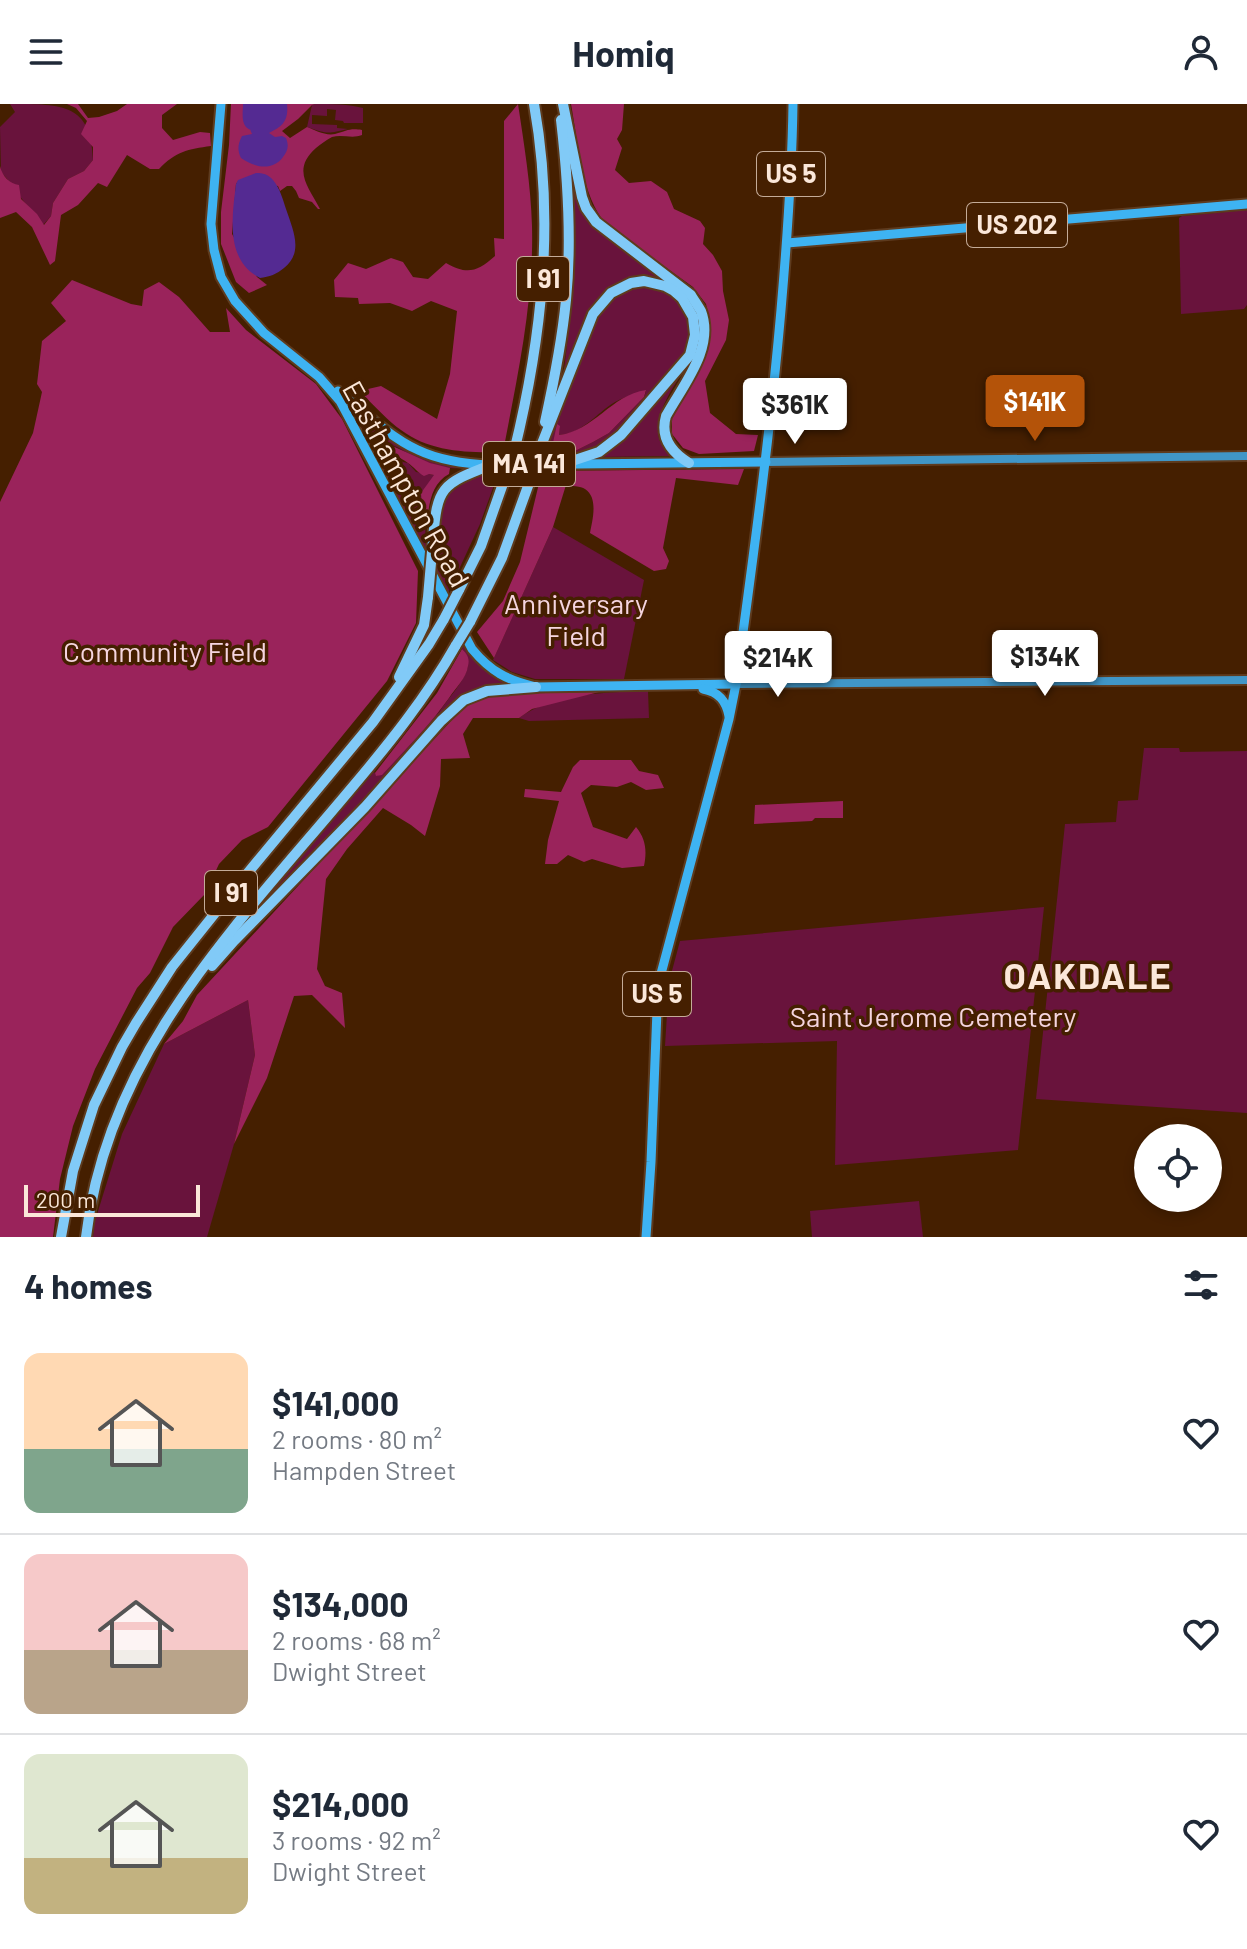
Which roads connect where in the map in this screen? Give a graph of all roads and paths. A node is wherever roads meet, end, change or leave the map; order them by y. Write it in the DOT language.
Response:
graph roads {
  1 [pos="221,104"];
  2 [pos="561,104"];
  3 [pos="793,104"];
  4 [pos="534,106"];
  5 [pos="1247,204"];
  6 [pos="787,243"];
  7 [pos="319,377"];
  8 [pos="539,451"];
  9 [pos="1247,456"];
  10 [pos="766,462"];
  11 [pos="566,463"];
  12 [pos="689,463"];
  13 [pos="491,465"];
  14 [pos="1247,680"];
  15 [pos="736,684"];
  16 [pos="688,686"];
  17 [pos="536,687"];
  18 [pos="729,719"];
  19 [pos="373,722"];
  20 [pos="174,1009"];
  21 [pos="86,1230"];
  22 [pos="61,1237"];
  23 [pos="646,1237"];
  1 -- 7 [label="main road, Easthampton Road / MA 141"];
  2 -- 8 [label="highway, I 91"];
  2 -- 12 [label="highway"];
  3 -- 6 [label="main road, US 5"];
  4 -- 19 [label="highway, I 91, bridge"];
  5 -- 6 [label="main road, US 202"];
  6 -- 10 [label="main road, US 5"];
  7 -- 13 [label="main road, MA 141"];
  7 -- 17 [label="main road, Easthampton Road / MA 141"];
  8 -- 11 [label="highway"];
  8 -- 20 [label="highway, I 91, bridge"];
  9 -- 10 [label="main road, MA 141"];
  10 -- 12 [label="main road, MA 141"];
  10 -- 15 [label="main road, US 5"];
  11 -- 12 [label="main road, MA 141"];
  11 -- 13 [label="main road, MA 141"];
  13 -- 19 [label="highway, bridge"];
  14 -- 15 [label="main road, MA 141"];
  15 -- 16 [label="main road, Easthampton Road / MA 141"];
  15 -- 18 [label="main road, US 5"];
  16 -- 17 [label="main road, Easthampton Road / MA 141"];
  16 -- 18 [label="main road"];
  17 -- 20 [label="highway"];
  18 -- 23 [label="main road, US 5"];
  19 -- 22 [label="highway, I 91"];
  20 -- 21 [label="highway, I 91"];
}
